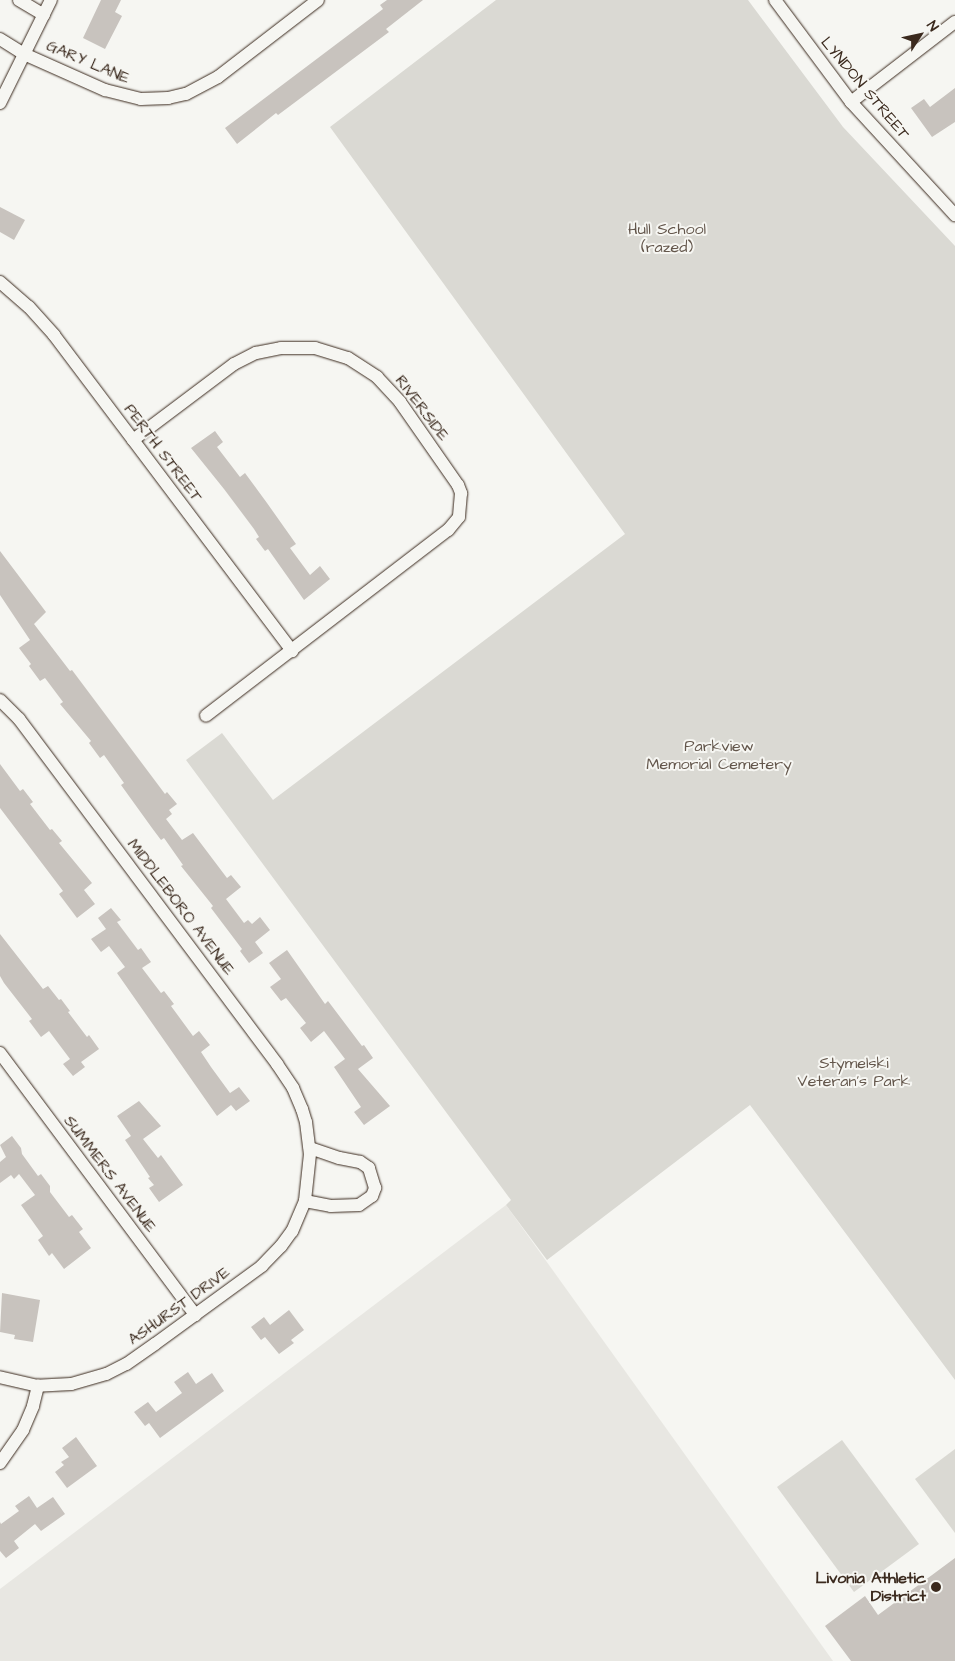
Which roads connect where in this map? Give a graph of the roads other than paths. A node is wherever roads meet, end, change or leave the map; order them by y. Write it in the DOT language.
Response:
graph roads {
  1 [pos="19,0"];
  2 [pos="51,0"];
  3 [pos="318,0"];
  4 [pos="775,0"];
  5 [pos="44,15"];
  6 [pos="955,22"];
  7 [pos="0,39"];
  8 [pos="24,54"];
  9 [pos="850,102"];
  10 [pos="0,103"];
  11 [pos="955,215"];
  12 [pos="0,282"];
  13 [pos="133,440"];
  14 [pos="292,651"];
  15 [pos="0,700"];
  16 [pos="206,716"];
  17 [pos="0,1053"];
  18 [pos="310,1148"];
  19 [pos="310,1170"];
  20 [pos="305,1201"];
  21 [pos="194,1315"];
  22 [pos="0,1377"];
  23 [pos="38,1386"];
  24 [pos="0,1463"];
  1 -- 5 [label="street"];
  2 -- 5 [label="street"];
  3 -- 8 [label="street, GARY LANE"];
  4 -- 9 [label="street, LYNDON STREET"];
  5 -- 8 [label="street"];
  6 -- 9 [label="street"];
  7 -- 8 [label="street, GARY LANE"];
  8 -- 10 [label="street"];
  9 -- 11 [label="street, LYNDON STREET"];
  12 -- 13 [label="street, PERTH STREET"];
  13 -- 14 [label="street, PERTH STREET"];
  13 -- 14 [label="street, RIVERSIDE"];
  14 -- 16 [label="street"];
  15 -- 18 [label="street, MIDDLEBORO AVENUE"];
  17 -- 21 [label="street, SUMMERS AVENUE"];
  18 -- 19 [label="street, MIDDLEBORO AVENUE"];
  18 -- 20 [label="street"];
  19 -- 20 [label="street, ASHURST DRIVE"];
  20 -- 21 [label="street, ASHURST DRIVE"];
  21 -- 23 [label="street, ASHURST DRIVE"];
  22 -- 23 [label="street, ASHURST DRIVE"];
  23 -- 24 [label="street"];
}
